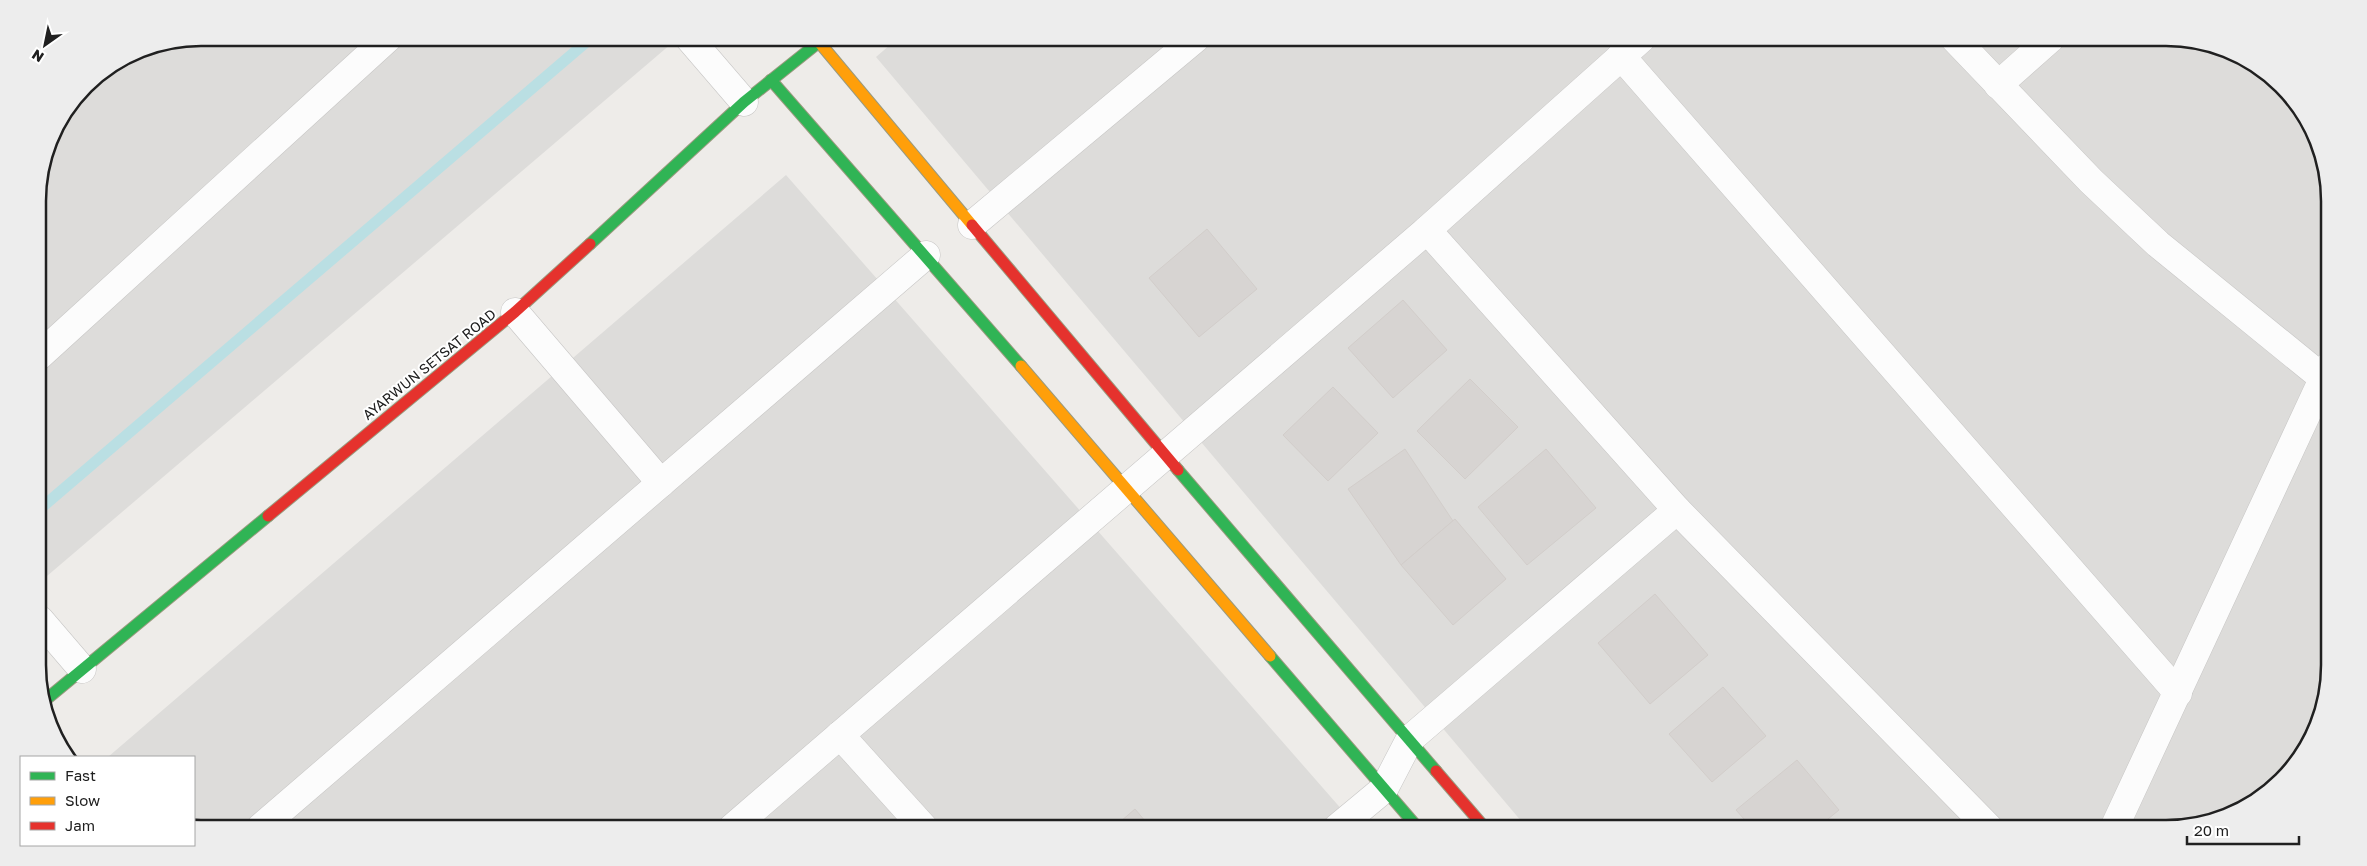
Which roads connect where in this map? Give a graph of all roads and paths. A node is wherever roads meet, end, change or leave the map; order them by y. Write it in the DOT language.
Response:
graph roads {
  1 [pos="1186,46"];
  2 [pos="1632,46"];
  3 [pos="1962,46"];
  4 [pos="2042,46"];
  5 [pos="378,47"];
  6 [pos="697,47"];
  7 [pos="813,47"];
  8 [pos="827,47"];
  9 [pos="1621,56"];
  10 [pos="771,80"];
  11 [pos="1998,85"];
  12 [pos="744,102"];
  13 [pos="972,225"];
  14 [pos="1428,230"];
  15 [pos="926,255"];
  16 [pos="515,312"];
  17 [pos="47,349"];
  18 [pos="2321,371"];
  19 [pos="2321,389"];
  20 [pos="1165,455"];
  21 [pos="661,483"];
  22 [pos="1126,488"];
  23 [pos="1677,510"];
  24 [pos="46,627"];
  25 [pos="82,669"];
  26 [pos="2178,693"];
  27 [pos="49,697"];
  28 [pos="840,735"];
  29 [pos="1410,739"];
  30 [pos="1384,789"];
  31 [pos="1347,819"];
  32 [pos="1410,819"];
  33 [pos="1478,819"];
  34 [pos="1980,819"];
  35 [pos="2118,819"];
  36 [pos="269,820"];
  37 [pos="742,820"];
  38 [pos="916,820"];
  1 -- 13 [label="street"];
  2 -- 9 [label="street"];
  3 -- 11 [label="street"];
  4 -- 11 [label="street"];
  5 -- 17 [label="street"];
  6 -- 12 [label="street"];
  7 -- 10 [label="street, AYARWUN SETSAT ROAD"];
  8 -- 13 [label="street"];
  9 -- 14 [label="street"];
  9 -- 26 [label="street"];
  10 -- 12 [label="street, AYARWUN SETSAT ROAD"];
  10 -- 15 [label="street"];
  11 -- 18 [label="street"];
  12 -- 16 [label="street, AYARWUN SETSAT ROAD"];
  13 -- 20 [label="street"];
  14 -- 20 [label="street"];
  14 -- 23 [label="street"];
  15 -- 21 [label="street"];
  15 -- 22 [label="street"];
  16 -- 21 [label="street"];
  16 -- 25 [label="street, AYARWUN SETSAT ROAD"];
  19 -- 26 [label="street"];
  20 -- 22 [label="street"];
  20 -- 29 [label="street"];
  21 -- 36 [label="street"];
  22 -- 28 [label="street"];
  22 -- 30 [label="street"];
  23 -- 29 [label="street"];
  23 -- 34 [label="street"];
  24 -- 25 [label="street"];
  25 -- 27 [label="street, AYARWUN SETSAT ROAD"];
  26 -- 35 [label="street"];
  28 -- 37 [label="street"];
  28 -- 38 [label="street"];
  29 -- 30 [label="street"];
  29 -- 33 [label="street"];
  30 -- 31 [label="street"];
  30 -- 32 [label="street"];
}
